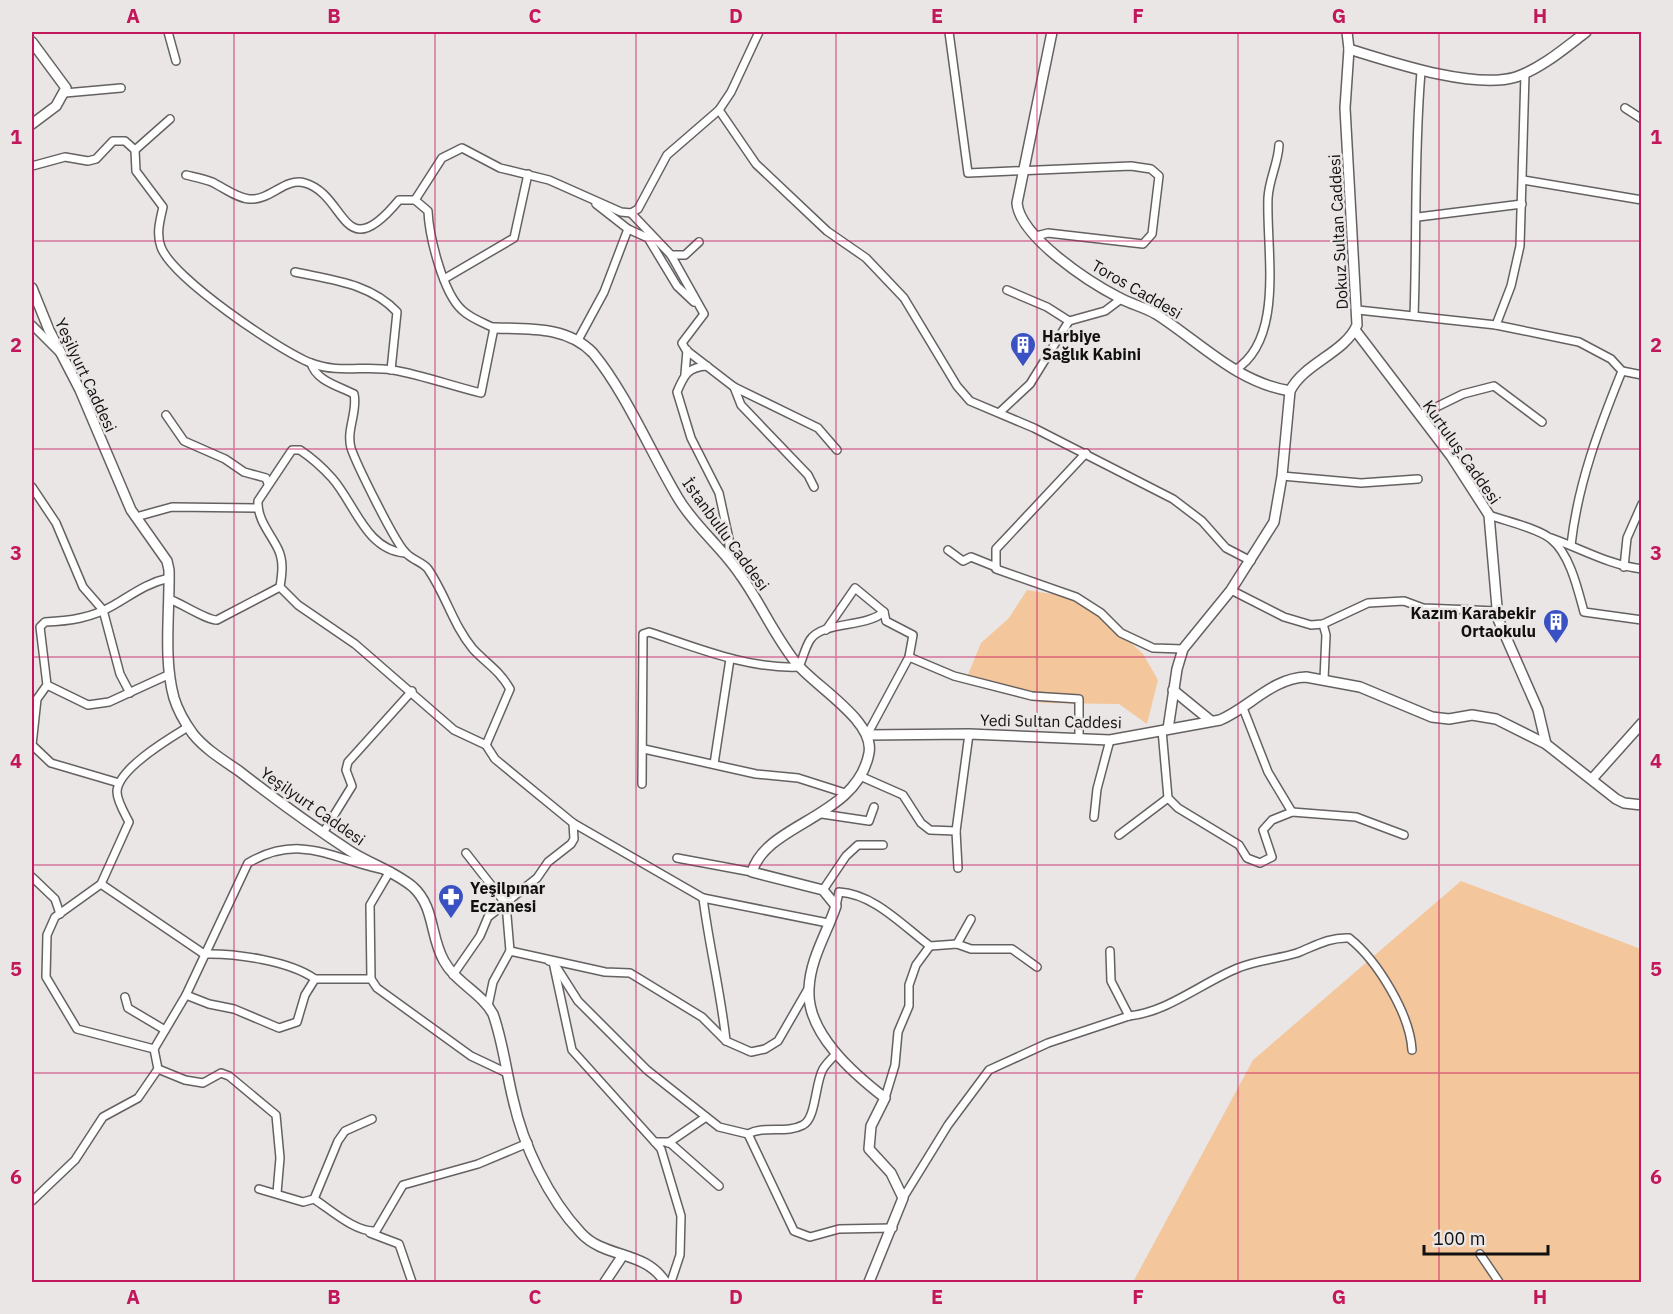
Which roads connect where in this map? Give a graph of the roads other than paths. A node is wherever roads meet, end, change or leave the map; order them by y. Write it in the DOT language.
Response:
graph roads {
  1 [pos="168,32"];
  2 [pos="759,32"];
  3 [pos="949,32"];
  4 [pos="1052,32"];
  5 [pos="1347,32"];
  6 [pos="1586,32"];
  7 [pos="32,42"];
  8 [pos="1349,50"];
  9 [pos="176,61"];
  10 [pos="1421,72"];
  11 [pos="1525,74"];
  12 [pos="121,88"];
  13 [pos="65,93"];
  14 [pos="1625,108"];
  15 [pos="719,110"];
  16 [pos="170,119"];
  17 [pos="1641,119"];
  18 [pos="32,124"];
  19 [pos="1279,145"];
  20 [pos="135,150"];
  21 [pos="32,166"];
  22 [pos="1025,171"];
  23 [pos="528,174"];
  24 [pos="186,175"];
  25 [pos="1523,180"];
  26 [pos="585,195"];
  27 [pos="415,200"];
  28 [pos="1641,200"];
  29 [pos="1522,204"];
  30 [pos="631,213"];
  31 [pos="1418,217"];
  32 [pos="628,229"];
  33 [pos="1036,236"];
  34 [pos="699,242"];
  35 [pos="671,255"];
  36 [pos="295,272"];
  37 [pos="444,279"];
  38 [pos="32,288"];
  39 [pos="1008,290"];
  40 [pos="1121,299"];
  41 [pos="698,305"];
  42 [pos="1358,310"];
  43 [pos="1414,316"];
  44 [pos="1069,321"];
  45 [pos="1496,325"];
  46 [pos="32,326"];
  47 [pos="494,328"];
  48 [pos="1355,330"];
  49 [pos="578,340"];
  50 [pos="687,350"];
  51 [pos="61,353"];
  52 [pos="311,363"];
  53 [pos="707,366"];
  54 [pos="392,370"];
  55 [pos="1235,370"];
  56 [pos="1622,371"];
  57 [pos="685,374"];
  58 [pos="1641,375"];
  59 [pos="734,387"];
  60 [pos="1290,391"];
  61 [pos="1000,412"];
  62 [pos="166,415"];
  63 [pos="1420,416"];
  64 [pos="1542,422"];
  65 [pos="837,450"];
  66 [pos="1086,453"];
  67 [pos="1282,476"];
  68 [pos="1418,479"];
  69 [pos="268,484"];
  70 [pos="32,487"];
  71 [pos="814,487"];
  72 [pos="1641,504"];
  73 [pos="258,508"];
  74 [pos="1489,515"];
  75 [pos="136,517"];
  76 [pos="1551,538"];
  77 [pos="1571,545"];
  78 [pos="948,550"];
  79 [pos="405,553"];
  80 [pos="729,559"];
  81 [pos="1251,561"];
  82 [pos="996,567"];
  83 [pos="1624,567"];
  84 [pos="1641,569"];
  85 [pos="170,578"];
  86 [pos="280,587"];
  87 [pos="1231,590"];
  88 [pos="169,599"];
  89 [pos="103,610"];
  90 [pos="1497,611"];
  91 [pos="884,612"];
  92 [pos="1641,620"];
  93 [pos="1323,624"];
  94 [pos="826,630"];
  95 [pos="1183,649"];
  96 [pos="909,657"];
  97 [pos="730,658"];
  98 [pos="799,667"];
  99 [pos="170,675"];
  100 [pos="1324,679"];
  101 [pos="47,685"];
  102 [pos="1173,690"];
  103 [pos="412,691"];
  104 [pos="130,693"];
  105 [pos="1243,708"];
  106 [pos="1211,721"];
  107 [pos="1641,723"];
  108 [pos="188,727"];
  109 [pos="1165,730"];
  110 [pos="969,734"];
  111 [pos="867,735"];
  112 [pos="1079,738"];
  113 [pos="1110,740"];
  114 [pos="1546,744"];
  115 [pos="486,745"];
  116 [pos="644,749"];
  117 [pos="714,764"];
  118 [pos="860,776"];
  119 [pos="1592,779"];
  120 [pos="119,783"];
  121 [pos="642,784"];
  122 [pos="845,793"];
  123 [pos="1168,798"];
  124 [pos="1641,805"];
  125 [pos="874,807"];
  126 [pos="1292,812"];
  127 [pos="822,814"];
  128 [pos="1094,817"];
  129 [pos="573,823"];
  130 [pos="956,831"];
  131 [pos="323,833"];
  132 [pos="1119,835"];
  133 [pos="1404,835"];
  134 [pos="883,845"];
  135 [pos="466,853"];
  136 [pos="677,858"];
  137 [pos="958,868"];
  138 [pos="390,871"];
  139 [pos="752,872"];
  140 [pos="32,877"];
  141 [pos="101,884"];
  142 [pos="823,890"];
  143 [pos="703,898"];
  144 [pos="506,904"];
  145 [pos="836,906"];
  146 [pos="60,914"];
  147 [pos="971,919"];
  148 [pos="828,923"];
  149 [pos="957,944"];
  150 [pos="930,946"];
  151 [pos="510,951"];
  152 [pos="1110,951"];
  153 [pos="204,954"];
  154 [pos="541,958"];
  155 [pos="553,962"];
  156 [pos="1036,967"];
  157 [pos="453,975"];
  158 [pos="315,979"];
  159 [pos="371,979"];
  160 [pos="808,989"];
  161 [pos="186,995"];
  162 [pos="125,997"];
  163 [pos="488,1006"];
  164 [pos="1129,1016"];
  165 [pos="165,1030"];
  166 [pos="726,1041"];
  167 [pos="154,1049"];
  168 [pos="1412,1050"];
  169 [pos="835,1055"];
  170 [pos="158,1069"];
  171 [pos="507,1073"];
  172 [pos="885,1098"];
  173 [pos="706,1117"];
  174 [pos="372,1119"];
  175 [pos="748,1134"];
  176 [pos="655,1142"];
  177 [pos="669,1142"];
  178 [pos="528,1143"];
  179 [pos="661,1149"];
  180 [pos="719,1186"];
  181 [pos="259,1189"];
  182 [pos="277,1192"];
  183 [pos="903,1198"];
  184 [pos="314,1199"];
  185 [pos="32,1201"];
  186 [pos="893,1228"];
  187 [pos="368,1232"];
  188 [pos="1480,1254"];
  189 [pos="623,1255"];
  190 [pos="412,1282"];
  191 [pos="605,1282"];
  192 [pos="665,1282"];
  193 [pos="671,1282"];
  194 [pos="869,1282"];
  195 [pos="1499,1282"];
  1 -- 9 [label="street"];
  2 -- 15 [label="street"];
  3 -- 22 [label="street"];
  4 -- 22 [label="street, Toros Caddesi"];
  5 -- 8 [label="street, Dokuz Sultan Caddesi"];
  6 -- 11 [label="street"];
  7 -- 13 [label="street"];
  8 -- 10 [label="street"];
  8 -- 42 [label="street, Dokuz Sultan Caddesi"];
  10 -- 11 [label="street"];
  10 -- 31 [label="street"];
  11 -- 25 [label="street"];
  12 -- 13 [label="street"];
  13 -- 18 [label="street"];
  14 -- 17 [label="street"];
  15 -- 30 [label="street"];
  15 -- 61 [label="street"];
  16 -- 20 [label="street"];
  19 -- 55 [label="street"];
  20 -- 21 [label="street"];
  20 -- 52 [label="street"];
  22 -- 33 [label="street, Toros Caddesi"];
  22 -- 33 [label="street"];
  23 -- 26 [label="street"];
  23 -- 27 [label="street"];
  23 -- 37 [label="street"];
  24 -- 27 [label="street"];
  25 -- 28 [label="street"];
  25 -- 29 [label="street"];
  26 -- 30 [label="street"];
  26 -- 32 [label="street"];
  27 -- 37 [label="street"];
  29 -- 31 [label="street"];
  29 -- 45 [label="street"];
  30 -- 35 [label="street"];
  31 -- 43 [label="street"];
  32 -- 41 [label="street"];
  32 -- 49 [label="street"];
  33 -- 40 [label="street, Toros Caddesi"];
  34 -- 35 [label="street"];
  35 -- 41 [label="street"];
  36 -- 54 [label="street"];
  37 -- 47 [label="street"];
  38 -- 51 [label="street, Yeşilyurt Caddesi"];
  39 -- 44 [label="street"];
  40 -- 44 [label="street"];
  40 -- 55 [label="street, Toros Caddesi"];
  41 -- 50 [label="street"];
  42 -- 43 [label="street"];
  42 -- 48 [label="street, Dokuz Sultan Caddesi"];
  43 -- 45 [label="street"];
  44 -- 61 [label="street"];
  45 -- 56 [label="street"];
  46 -- 51 [label="street"];
  47 -- 49 [label="street, İstanbullu Caddesi"];
  47 -- 54 [label="street"];
  48 -- 60 [label="street, Dokuz Sultan Caddesi"];
  48 -- 63 [label="street, Kurtuluş Caddesi"];
  49 -- 80 [label="street, İstanbullu Caddesi"];
  50 -- 53 [label="street"];
  50 -- 57 [label="street"];
  51 -- 75 [label="street, Yeşilyurt Caddesi"];
  52 -- 54 [label="street"];
  52 -- 79 [label="street"];
  53 -- 57 [label="street"];
  53 -- 59 [label="street"];
  55 -- 60 [label="street, Toros Caddesi"];
  56 -- 58 [label="street"];
  56 -- 77 [label="street"];
  57 -- 80 [label="street"];
  59 -- 65 [label="street"];
  59 -- 71 [label="street"];
  60 -- 67 [label="street"];
  61 -- 66 [label="street"];
  62 -- 69 [label="street"];
  63 -- 64 [label="street"];
  63 -- 74 [label="street, Kurtuluş Caddesi"];
  66 -- 81 [label="street"];
  66 -- 82 [label="street"];
  67 -- 68 [label="street"];
  67 -- 81 [label="street"];
  69 -- 73 [label="street"];
  69 -- 79 [label="street"];
  70 -- 89 [label="street"];
  72 -- 83 [label="street"];
  73 -- 75 [label="street"];
  73 -- 86 [label="street"];
  74 -- 76 [label="street"];
  74 -- 90 [label="street, Kurtuluş Caddesi"];
  75 -- 85 [label="street, Yeşilyurt Caddesi"];
  76 -- 77 [label="street"];
  76 -- 92 [label="street"];
  77 -- 83 [label="street"];
  78 -- 82 [label="street"];
  79 -- 115 [label="street"];
  80 -- 98 [label="street, İstanbullu Caddesi"];
  81 -- 87 [label="street"];
  82 -- 95 [label="street"];
  83 -- 84 [label="street"];
  85 -- 88 [label="street, Yeşilyurt Caddesi"];
  85 -- 89 [label="street"];
  86 -- 88 [label="street"];
  86 -- 103 [label="street"];
  87 -- 93 [label="street"];
  87 -- 95 [label="street"];
  88 -- 99 [label="street, Yeşilyurt Caddesi"];
  89 -- 101 [label="street"];
  89 -- 104 [label="street"];
  90 -- 93 [label="street"];
  90 -- 114 [label="street, Kurtuluş Caddesi"];
  91 -- 94 [label="street"];
  91 -- 94 [label="street"];
  91 -- 96 [label="street"];
  93 -- 100 [label="street"];
  94 -- 98 [label="street"];
  95 -- 102 [label="street"];
  96 -- 111 [label="street"];
  96 -- 112 [label="street"];
  97 -- 98 [label="street"];
  97 -- 116 [label="street"];
  97 -- 117 [label="street"];
  98 -- 111 [label="street, İstanbullu Caddesi"];
  99 -- 104 [label="street"];
  99 -- 108 [label="street, Yeşilyurt Caddesi"];
  100 -- 105 [label="street, Yedi Sultan Caddesi"];
  100 -- 114 [label="street, Yedi Sultan Caddesi"];
  101 -- 104 [label="street"];
  101 -- 120 [label="street"];
  102 -- 106 [label="street"];
  102 -- 109 [label="street"];
  103 -- 115 [label="street"];
  103 -- 131 [label="street"];
  105 -- 106 [label="street, Yedi Sultan Caddesi"];
  105 -- 126 [label="street"];
  106 -- 109 [label="street, Yedi Sultan Caddesi"];
  107 -- 119 [label="street"];
  108 -- 120 [label="street"];
  108 -- 131 [label="street, Yeşilyurt Caddesi"];
  109 -- 113 [label="street, Yedi Sultan Caddesi"];
  109 -- 123 [label="street"];
  110 -- 111 [label="street, Yedi Sultan Caddesi"];
  110 -- 112 [label="street, Yedi Sultan Caddesi"];
  110 -- 130 [label="street"];
  111 -- 118 [label="street"];
  112 -- 113 [label="street, Yedi Sultan Caddesi"];
  113 -- 128 [label="street"];
  114 -- 119 [label="street, Yedi Sultan Caddesi"];
  115 -- 129 [label="street"];
  116 -- 117 [label="street"];
  116 -- 121 [label="street"];
  117 -- 122 [label="street"];
  118 -- 122 [label="street"];
  118 -- 130 [label="street"];
  119 -- 124 [label="street, Yedi Sultan Caddesi"];
  120 -- 141 [label="street"];
  122 -- 127 [label="street"];
  123 -- 126 [label="street"];
  123 -- 132 [label="street"];
  125 -- 127 [label="street"];
  126 -- 133 [label="street"];
  127 -- 139 [label="street"];
  129 -- 143 [label="street"];
  129 -- 144 [label="street"];
  130 -- 137 [label="street"];
  131 -- 138 [label="street, Yeşilyurt Caddesi"];
  134 -- 142 [label="street"];
  135 -- 144 [label="street"];
  136 -- 139 [label="street"];
  138 -- 153 [label="street"];
  138 -- 157 [label="street, Yeşilyurt Caddesi"];
  138 -- 159 [label="street"];
  139 -- 142 [label="street"];
  140 -- 146 [label="street"];
  141 -- 146 [label="street"];
  141 -- 153 [label="street"];
  142 -- 145 [label="street"];
  143 -- 148 [label="street"];
  143 -- 166 [label="street"];
  144 -- 151 [label="street"];
  144 -- 157 [label="street"];
  145 -- 148 [label="street"];
  145 -- 150 [label="street"];
  146 -- 167 [label="street"];
  147 -- 149 [label="street"];
  148 -- 160 [label="street"];
  149 -- 150 [label="street"];
  149 -- 156 [label="street"];
  150 -- 172 [label="street"];
  151 -- 154 [label="street"];
  151 -- 163 [label="street"];
  152 -- 164 [label="street"];
  153 -- 158 [label="street"];
  153 -- 161 [label="street"];
  154 -- 155 [label="street"];
  154 -- 166 [label="street"];
  155 -- 173 [label="street"];
  155 -- 176 [label="street"];
  157 -- 163 [label="street, Yeşilyurt Caddesi"];
  158 -- 159 [label="street"];
  158 -- 161 [label="street"];
  159 -- 171 [label="street"];
  160 -- 166 [label="street"];
  160 -- 169 [label="street"];
  161 -- 165 [label="street"];
  162 -- 165 [label="street"];
  163 -- 171 [label="street, Yeşilyurt Caddesi"];
  164 -- 168 [label="street"];
  164 -- 183 [label="street"];
  165 -- 167 [label="street"];
  167 -- 170 [label="street"];
  169 -- 172 [label="street"];
  169 -- 175 [label="street"];
  170 -- 182 [label="street"];
  170 -- 185 [label="street"];
  171 -- 178 [label="street, Yeşilyurt Caddesi"];
  172 -- 183 [label="street"];
  173 -- 175 [label="street"];
  173 -- 177 [label="street"];
  174 -- 184 [label="street"];
  175 -- 186 [label="street"];
  176 -- 177 [label="street"];
  176 -- 179 [label="street"];
  177 -- 179 [label="street"];
  177 -- 180 [label="street"];
  178 -- 187 [label="street"];
  178 -- 189 [label="street, Yeşilyurt Caddesi"];
  179 -- 193 [label="street"];
  181 -- 182 [label="street"];
  182 -- 184 [label="street"];
  183 -- 186 [label="street"];
  184 -- 187 [label="street"];
  186 -- 194 [label="street"];
  187 -- 190 [label="street"];
  188 -- 195 [label="street"];
  189 -- 191 [label="street"];
  189 -- 192 [label="street, Yeşilyurt Caddesi"];
}
